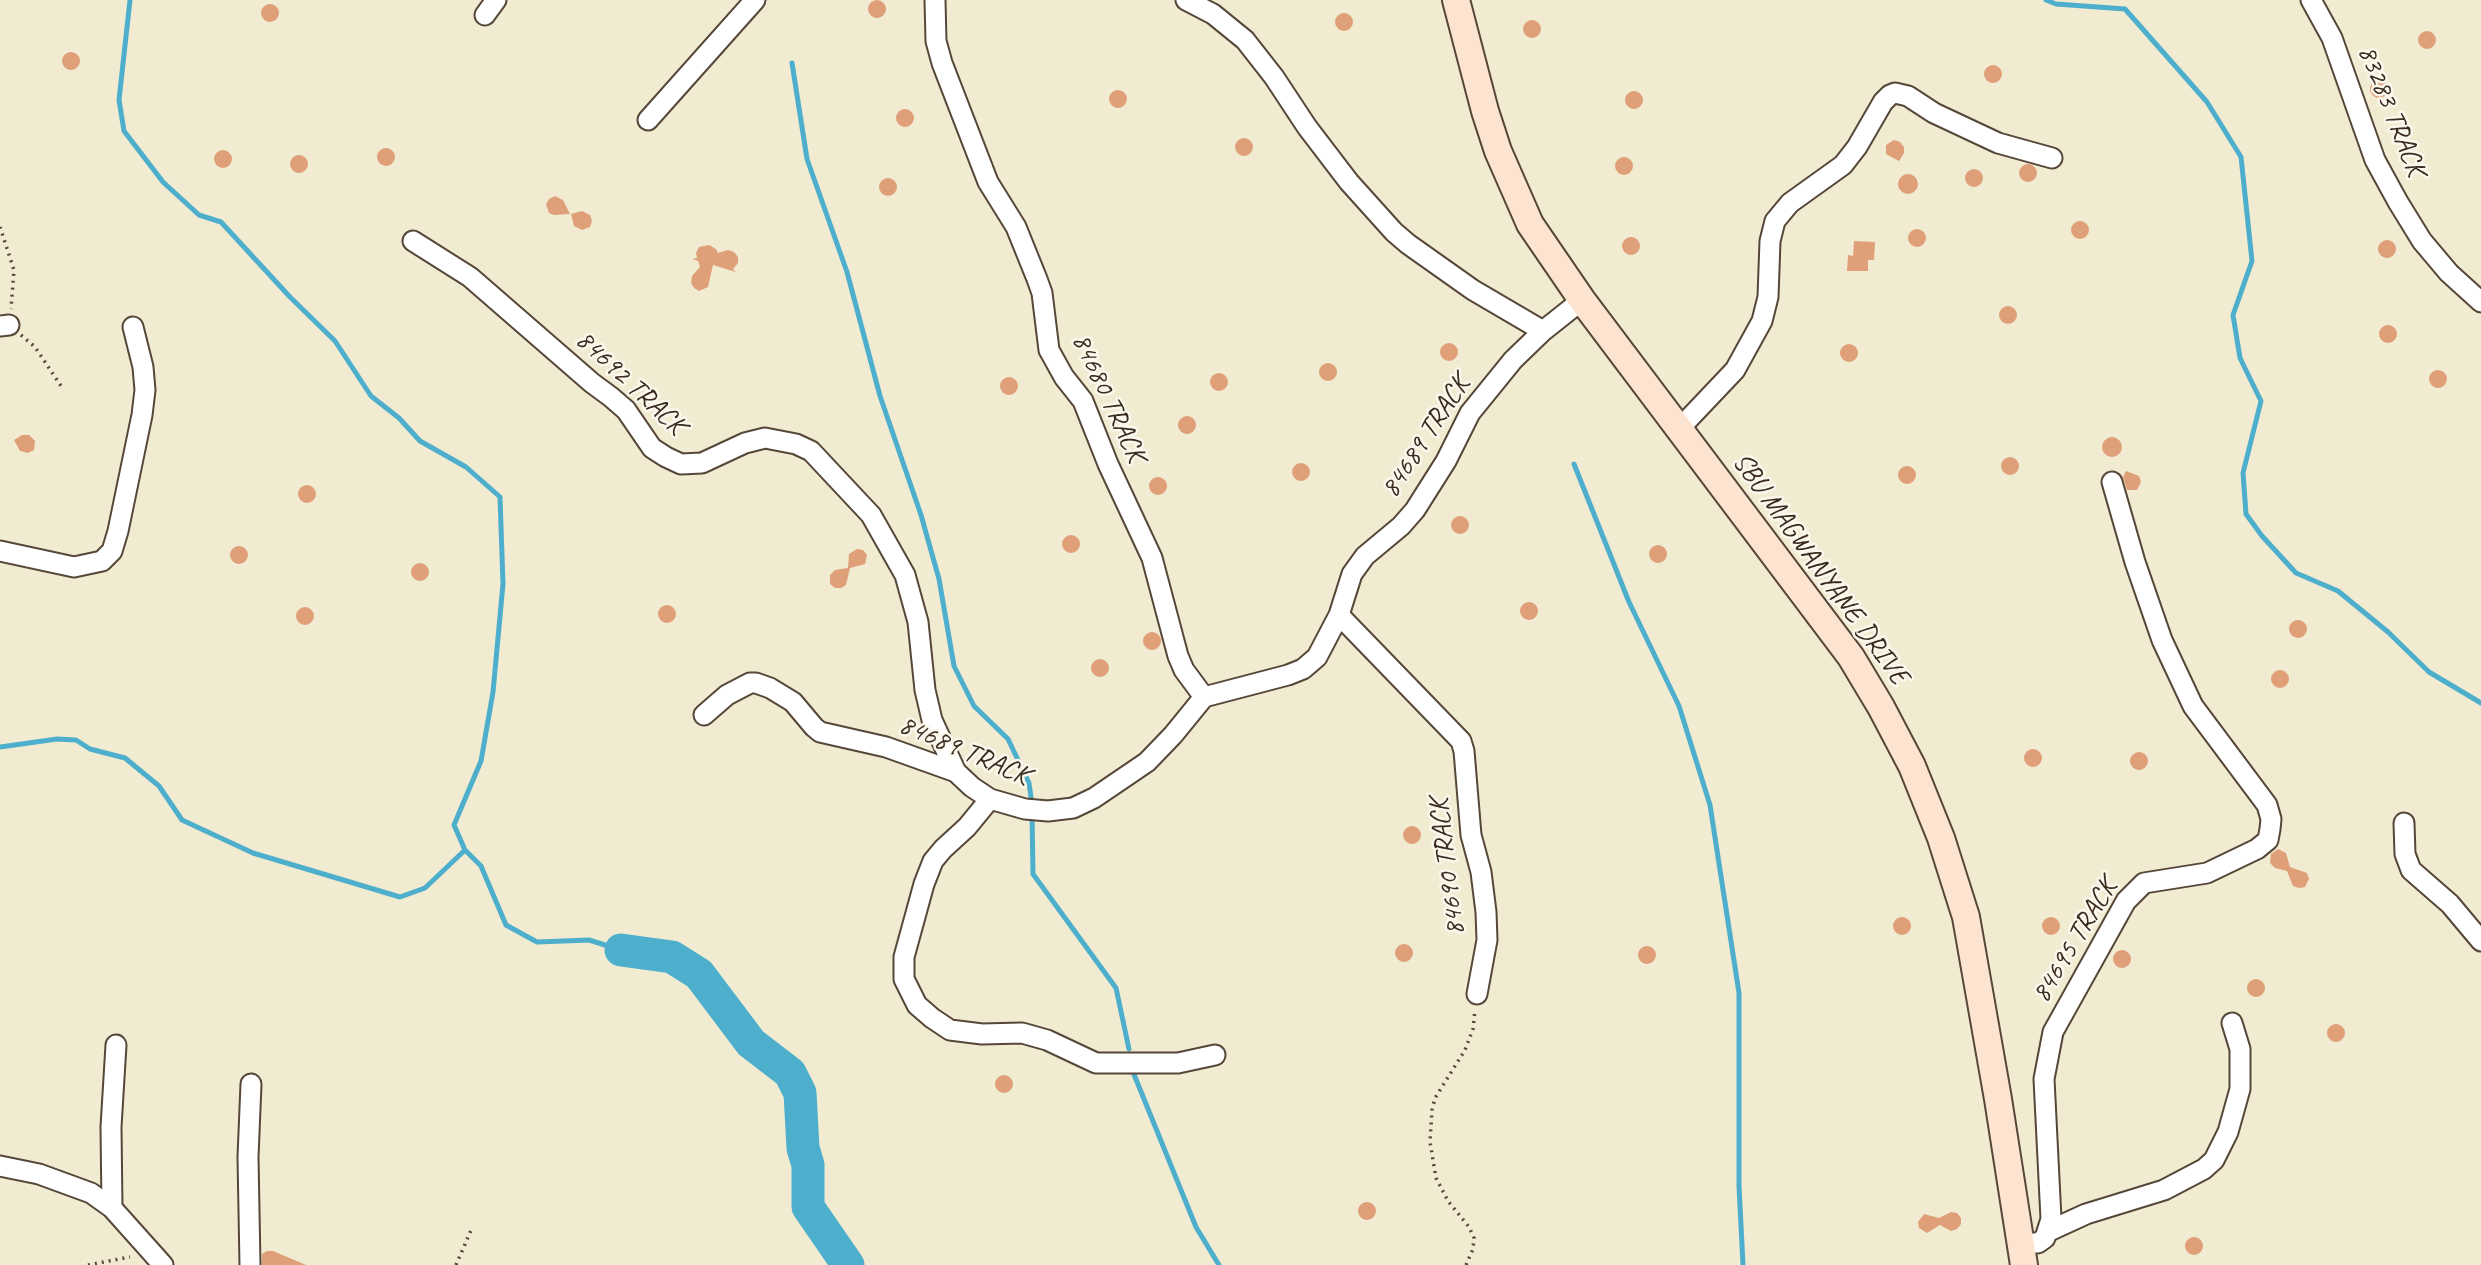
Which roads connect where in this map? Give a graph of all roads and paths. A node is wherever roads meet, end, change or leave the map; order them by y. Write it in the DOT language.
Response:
graph roads {
  1 [pos="755,0"];
  2 [pos="935,0"];
  3 [pos="1186,0"];
  4 [pos="1456,0"];
  5 [pos="2311,0"];
  6 [pos="648,120"];
  7 [pos="2052,158"];
  8 [pos="413,241"];
  9 [pos="1582,300"];
  10 [pos="2481,302"];
  11 [pos="133,327"];
  12 [pos="1543,331"];
  13 [pos="1680,428"];
  14 [pos="2112,482"];
  15 [pos="0,551"];
  16 [pos="1339,615"];
  17 [pos="1204,696"];
  18 [pos="704,715"];
  19 [pos="956,772"];
  20 [pos="990,799"];
  21 [pos="2403,823"];
  22 [pos="2481,941"];
  23 [pos="1477,994"];
  24 [pos="2232,1023"];
  25 [pos="116,1045"];
  26 [pos="1215,1055"];
  27 [pos="251,1084"];
  28 [pos="0,1166"];
  29 [pos="112,1208"];
  30 [pos="472,1228"];
  31 [pos="2049,1231"];
  32 [pos="2022,1254"];
  33 [pos="158,1259"];
  34 [pos="88,1265"];
  35 [pos="250,1265"];
  36 [pos="456,1265"];
  37 [pos="1466,1265"];
  1 -- 6 [label="street"];
  2 -- 17 [label="street, 84680 TRACK"];
  3 -- 12 [label="street"];
  4 -- 9 [label="main road, SBU MAGWANYANE DRIVE"];
  5 -- 10 [label="street, 83283 TRACK"];
  7 -- 13 [label="street"];
  8 -- 19 [label="street, 84692 TRACK"];
  9 -- 12 [label="street, 84689 TRACK"];
  9 -- 13 [label="main road, SBU MAGWANYANE DRIVE"];
  11 -- 15 [label="street"];
  12 -- 16 [label="street, 84689 TRACK"];
  13 -- 32 [label="main road, SBU MAGWANYANE DRIVE"];
  14 -- 31 [label="street, 84695 TRACK"];
  16 -- 17 [label="street, 84689 TRACK"];
  16 -- 23 [label="street, 84690 TRACK"];
  17 -- 20 [label="street, 84689 TRACK"];
  18 -- 19 [label="street, 84689 TRACK"];
  19 -- 20 [label="street, 84689 TRACK"];
  20 -- 26 [label="street"];
  21 -- 22 [label="street"];
  23 -- 37 [label="path"];
  24 -- 31 [label="street"];
  25 -- 29 [label="street"];
  27 -- 35 [label="street"];
  28 -- 29 [label="street"];
  29 -- 33 [label="street"];
  30 -- 36 [label="path"];
  31 -- 32 [label="street"];
  33 -- 34 [label="path"];
}
